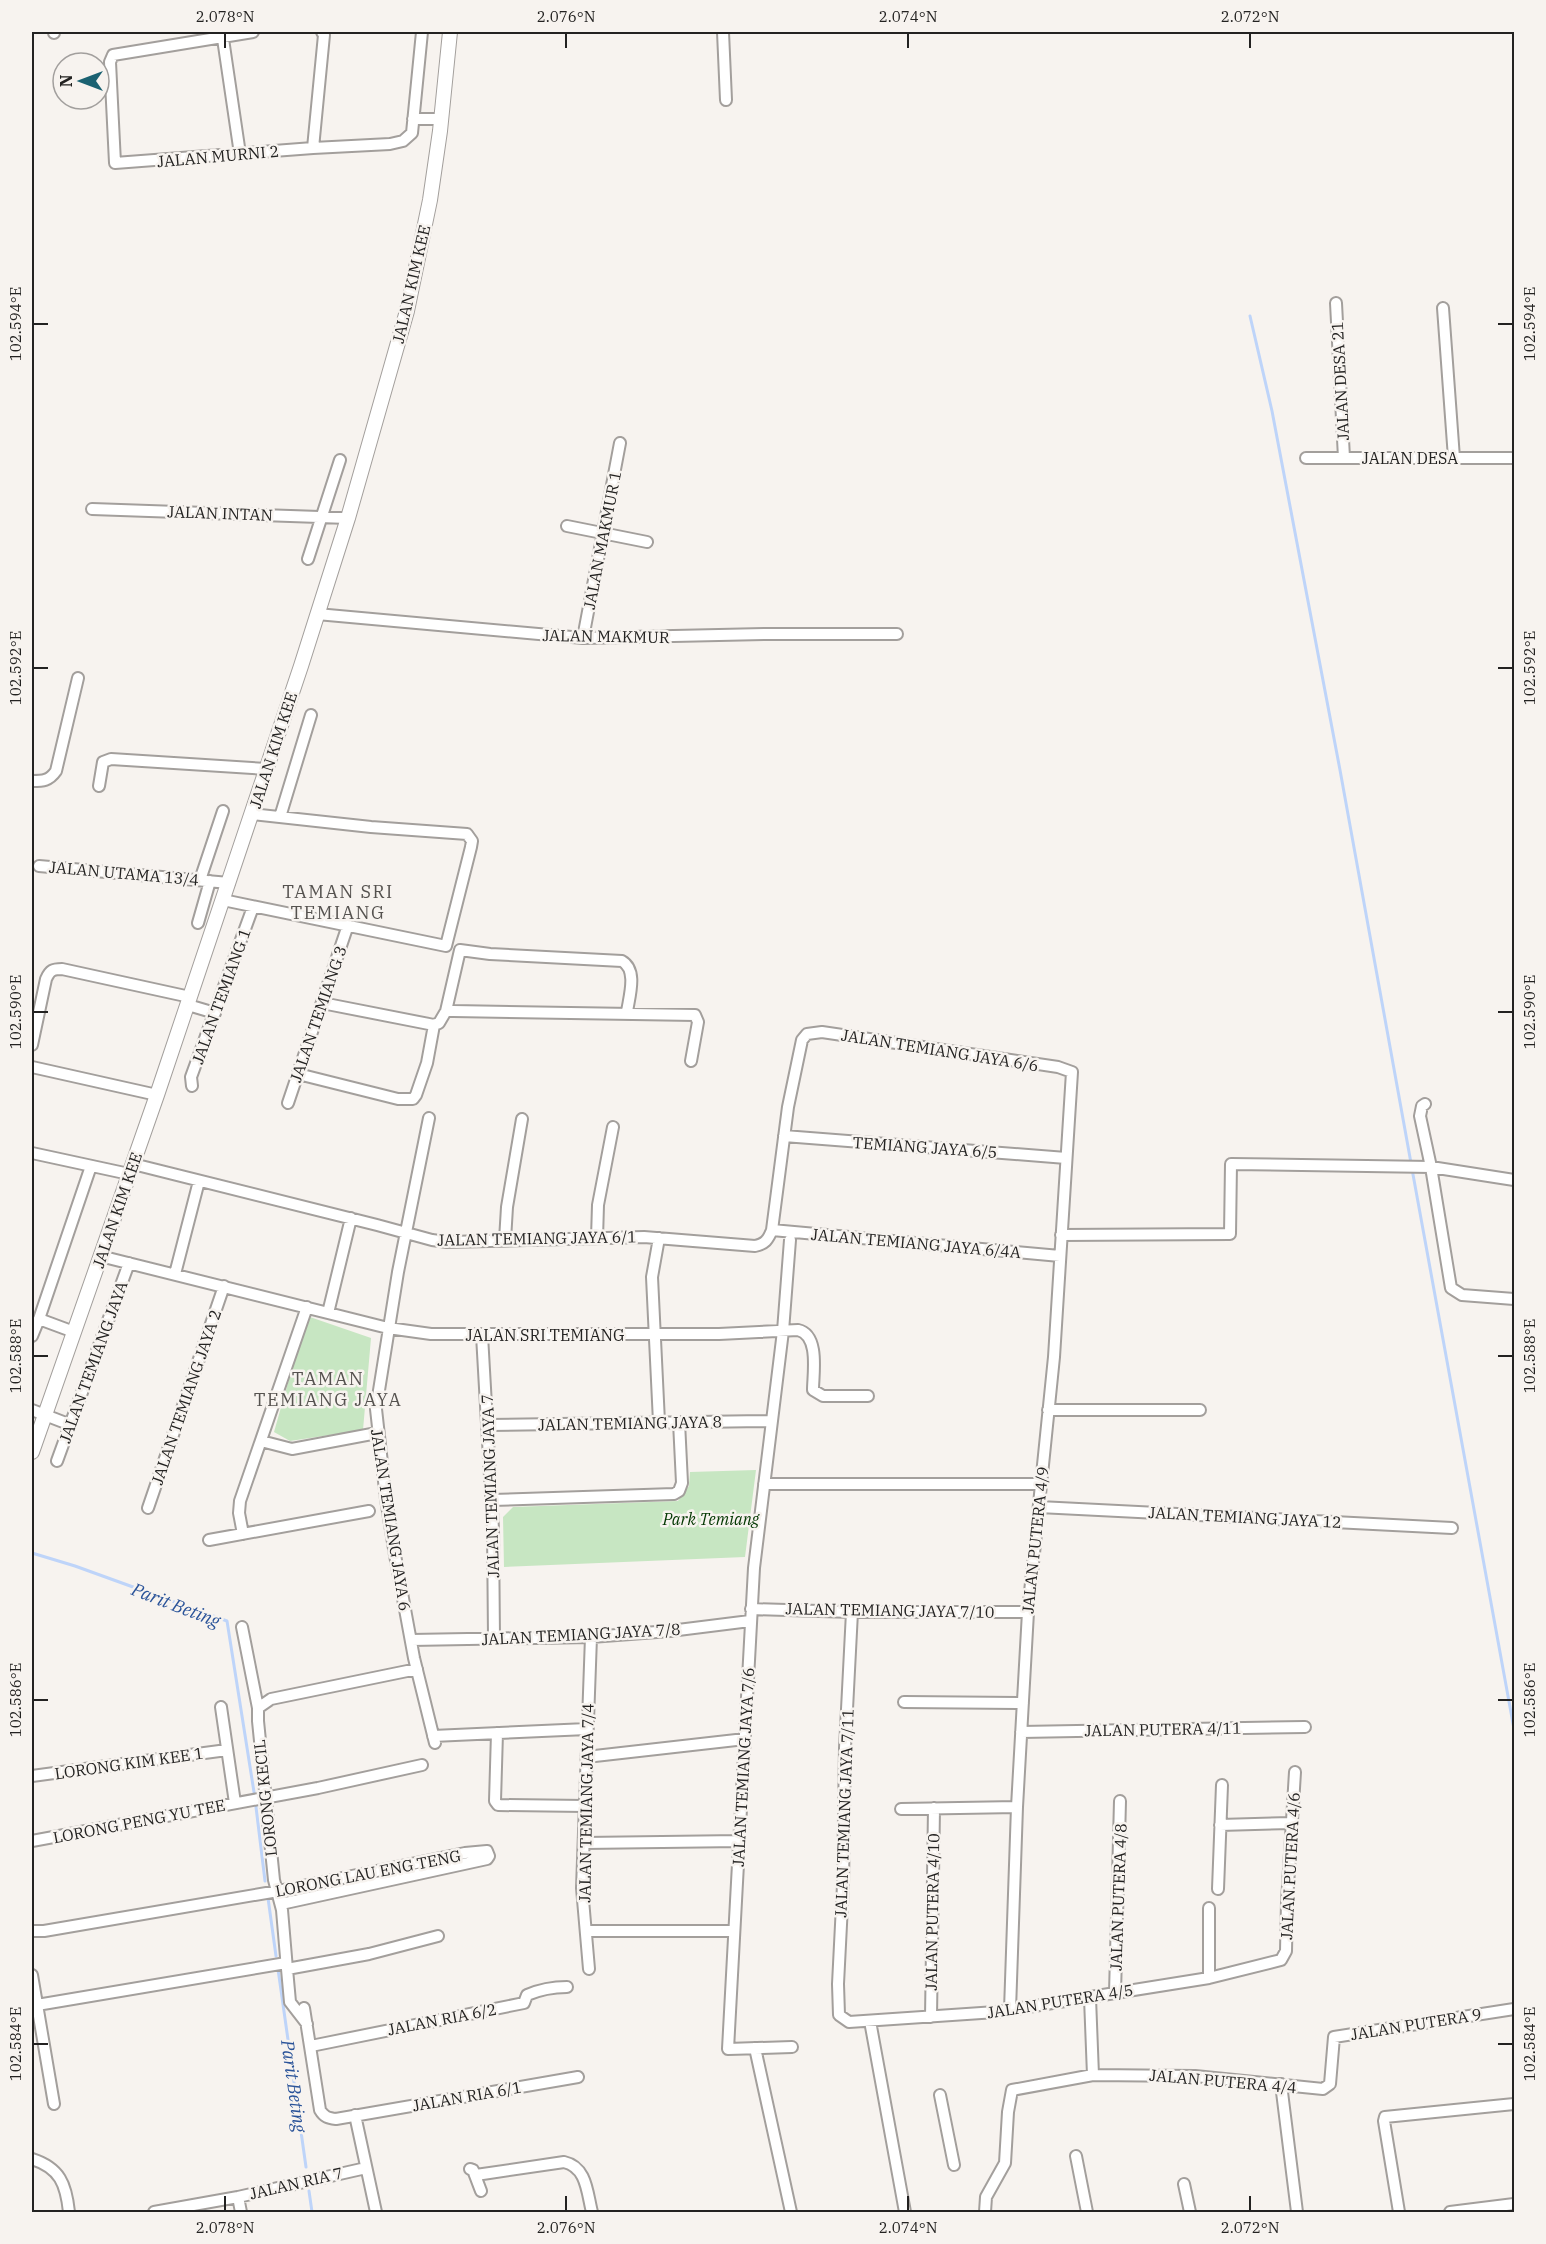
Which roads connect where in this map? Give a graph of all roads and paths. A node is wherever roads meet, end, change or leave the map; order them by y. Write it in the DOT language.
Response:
graph roads {
  1 [pos="253,32"];
  2 [pos="322,32"];
  3 [pos="422,32"];
  4 [pos="450,32"];
  5 [pos="723,32"];
  6 [pos="222,34"];
  7 [pos="726,100"];
  8 [pos="418,119"];
  9 [pos="440,119"];
  10 [pos="313,148"];
  11 [pos="240,154"];
  12 [pos="1336,303"];
  13 [pos="1443,308"];
  14 [pos="620,443"];
  15 [pos="1306,458"];
  16 [pos="1344,458"];
  17 [pos="1454,458"];
  18 [pos="1515,458"];
  19 [pos="340,460"];
  20 [pos="92,509"];
  21 [pos="321,517"];
  22 [pos="348,518"];
  23 [pos="567,526"];
  24 [pos="603,534"];
  25 [pos="647,542"];
  26 [pos="308,559"];
  27 [pos="317,614"];
  28 [pos="897,634"];
  29 [pos="583,638"];
  30 [pos="78,678"];
  31 [pos="311,715"];
  32 [pos="266,769"];
  33 [pos="32,781"];
  34 [pos="99,786"];
  35 [pos="224,811"];
  36 [pos="252,814"];
  37 [pos="280,817"];
  38 [pos="39,866"];
  39 [pos="205,881"];
  40 [pos="229,883"];
  41 [pos="224,900"];
  42 [pos="253,907"];
  43 [pos="198,923"];
  44 [pos="348,926"];
  45 [pos="189,1001"];
  46 [pos="322,1003"];
  47 [pos="446,1011"];
  48 [pos="627,1012"];
  49 [pos="215,1013"];
  50 [pos="434,1025"];
  51 [pos="32,1045"];
  52 [pos="691,1061"];
  53 [pos="32,1067"];
  54 [pos="1072,1072"];
  55 [pos="298,1074"];
  56 [pos="192,1086"];
  57 [pos="158,1095"];
  58 [pos="288,1103"];
  59 [pos="1425,1104"];
  60 [pos="429,1118"];
  61 [pos="522,1119"];
  62 [pos="613,1127"];
  63 [pos="784,1136"];
  64 [pos="32,1152"];
  65 [pos="1066,1158"];
  66 [pos="91,1167"];
  67 [pos="1431,1167"];
  68 [pos="131,1169"];
  69 [pos="1515,1180"];
  70 [pos="199,1181"];
  71 [pos="351,1218"];
  72 [pos="405,1233"];
  73 [pos="770,1235"];
  74 [pos="1061,1235"];
  75 [pos="597,1238"];
  76 [pos="659,1238"];
  77 [pos="505,1240"];
  78 [pos="790,1240"];
  79 [pos="100,1256"];
  80 [pos="1060,1256"];
  81 [pos="129,1263"];
  82 [pos="175,1274"];
  83 [pos="224,1286"];
  84 [pos="1515,1299"];
  85 [pos="307,1307"];
  86 [pos="328,1313"];
  87 [pos="39,1319"];
  88 [pos="388,1328"];
  89 [pos="783,1331"];
  90 [pos="74,1332"];
  91 [pos="655,1334"];
  92 [pos="483,1335"];
  93 [pos="32,1336"];
  94 [pos="868,1396"];
  95 [pos="1048,1410"];
  96 [pos="1200,1410"];
  97 [pos="38,1412"];
  98 [pos="772,1421"];
  99 [pos="659,1422"];
  100 [pos="679,1422"];
  101 [pos="71,1425"];
  102 [pos="488,1425"];
  103 [pos="377,1433"];
  104 [pos="261,1441"];
  105 [pos="32,1452"];
  106 [pos="57,1461"];
  107 [pos="764,1484"];
  108 [pos="1041,1484"];
  109 [pos="492,1500"];
  110 [pos="1038,1507"];
  111 [pos="148,1508"];
  112 [pos="369,1511"];
  113 [pos="1452,1528"];
  114 [pos="243,1534"];
  115 [pos="209,1540"];
  116 [pos="751,1609"];
  117 [pos="852,1612"];
  118 [pos="1028,1612"];
  119 [pos="750,1621"];
  120 [pos="242,1627"];
  121 [pos="591,1636"];
  122 [pos="494,1638"];
  123 [pos="411,1640"];
  124 [pos="417,1669"];
  125 [pos="904,1702"];
  126 [pos="1023,1703"];
  127 [pos="221,1707"];
  128 [pos="258,1708"];
  129 [pos="1305,1727"];
  130 [pos="587,1729"];
  131 [pos="1021,1732"];
  132 [pos="497,1733"];
  133 [pos="745,1739"];
  134 [pos="227,1750"];
  135 [pos="586,1757"];
  136 [pos="422,1766"];
  137 [pos="1295,1772"];
  138 [pos="32,1776"];
  139 [pos="1221,1785"];
  140 [pos="256,1799"];
  141 [pos="1120,1801"];
  142 [pos="235,1803"];
  143 [pos="585,1806"];
  144 [pos="1017,1807"];
  145 [pos="934,1808"];
  146 [pos="902,1809"];
  147 [pos="1291,1823"];
  148 [pos="1221,1825"];
  149 [pos="32,1841"];
  150 [pos="740,1841"];
  151 [pos="584,1843"];
  152 [pos="1218,1889"];
  153 [pos="270,1892"];
  154 [pos="281,1904"];
  155 [pos="1209,1908"];
  156 [pos="32,1931"];
  157 [pos="586,1931"];
  158 [pos="734,1932"];
  159 [pos="438,1936"];
  160 [pos="1281,1960"];
  161 [pos="280,1965"];
  162 [pos="589,1969"];
  163 [pos="32,1975"];
  164 [pos="1209,1978"];
  165 [pos="567,1987"];
  166 [pos="1115,1993"];
  167 [pos="1090,1998"];
  168 [pos="37,2005"];
  169 [pos="304,2008"];
  170 [pos="1515,2009"];
  171 [pos="1010,2010"];
  172 [pos="839,2014"];
  173 [pos="931,2017"];
  174 [pos="870,2021"];
  175 [pos="307,2024"];
  176 [pos="311,2046"];
  177 [pos="792,2047"];
  178 [pos="754,2048"];
  179 [pos="1093,2075"];
  180 [pos="578,2077"];
  181 [pos="1281,2085"];
  182 [pos="1327,2087"];
  183 [pos="940,2095"];
  184 [pos="54,2104"];
  185 [pos="1515,2104"];
  186 [pos="355,2115"];
  187 [pos="1076,2156"];
  188 [pos="32,2159"];
  189 [pos="954,2165"];
  190 [pos="366,2168"];
  191 [pos="1184,2184"];
  192 [pos="481,2191"];
  193 [pos="238,2197"];
  194 [pos="1515,2204"];
  195 [pos="69,2212"];
  196 [pos="154,2212"];
  197 [pos="241,2212"];
  198 [pos="376,2212"];
  199 [pos="591,2212"];
  200 [pos="791,2212"];
  201 [pos="905,2212"];
  202 [pos="985,2212"];
  203 [pos="1087,2212"];
  204 [pos="1190,2212"];
  205 [pos="1297,2212"];
  206 [pos="1399,2212"];
  207 [pos="1450,2212"];
  1 -- 6 [label="street"];
  2 -- 10 [label="street"];
  3 -- 8 [label="street"];
  4 -- 9 [label="street, JALAN KIM KEE"];
  5 -- 7 [label="street"];
  6 -- 11 [label="street"];
  6 -- 11 [label="street, JALAN MURNI 2"];
  8 -- 9 [label="street"];
  8 -- 10 [label="street, JALAN MURNI 2"];
  9 -- 22 [label="street, JALAN KIM KEE"];
  10 -- 11 [label="street, JALAN MURNI 2"];
  12 -- 16 [label="street, JALAN DESA 21"];
  13 -- 17 [label="street"];
  14 -- 24 [label="street, JALAN MAKMUR 1"];
  15 -- 16 [label="street, JALAN DESA"];
  16 -- 17 [label="street, JALAN DESA"];
  17 -- 18 [label="street, JALAN DESA"];
  19 -- 21 [label="street"];
  20 -- 21 [label="street, JALAN INTAN"];
  21 -- 22 [label="street, JALAN INTAN"];
  21 -- 26 [label="street"];
  22 -- 27 [label="street, JALAN KIM KEE"];
  23 -- 24 [label="street"];
  24 -- 25 [label="street"];
  24 -- 29 [label="street, JALAN MAKMUR 1"];
  27 -- 29 [label="street, JALAN MAKMUR"];
  27 -- 32 [label="street, JALAN KIM KEE"];
  28 -- 29 [label="street, JALAN MAKMUR"];
  30 -- 33 [label="street"];
  31 -- 37 [label="street"];
  32 -- 34 [label="street"];
  32 -- 36 [label="street, JALAN KIM KEE"];
  35 -- 39 [label="street"];
  36 -- 37 [label="street"];
  36 -- 40 [label="street, JALAN KIM KEE"];
  37 -- 44 [label="street"];
  38 -- 39 [label="street, JALAN UTAMA 13/4"];
  39 -- 40 [label="street, JALAN UTAMA 13/4"];
  39 -- 43 [label="street, JALAN UTAMA 13/4"];
  40 -- 41 [label="street, JALAN KIM KEE"];
  41 -- 42 [label="street"];
  41 -- 45 [label="street, JALAN KIM KEE"];
  42 -- 44 [label="street"];
  42 -- 49 [label="street, JALAN TEMIANG 1"];
  44 -- 46 [label="street, JALAN TEMIANG 3"];
  45 -- 49 [label="street"];
  45 -- 51 [label="street"];
  45 -- 57 [label="street, JALAN KIM KEE"];
  46 -- 50 [label="street"];
  46 -- 55 [label="street, JALAN TEMIANG 3"];
  47 -- 48 [label="street"];
  47 -- 48 [label="street"];
  47 -- 50 [label="street"];
  48 -- 52 [label="street"];
  49 -- 56 [label="street, JALAN TEMIANG 1"];
  50 -- 55 [label="street"];
  53 -- 57 [label="street"];
  54 -- 63 [label="street, JALAN TEMIANG JAYA 6/6"];
  54 -- 65 [label="street, JALAN PUTERA 4/9"];
  55 -- 58 [label="street, JALAN TEMIANG 3"];
  57 -- 68 [label="street, JALAN KIM KEE"];
  59 -- 67 [label="street"];
  60 -- 72 [label="street, JALAN TEMIANG JAYA 6"];
  61 -- 77 [label="street"];
  62 -- 75 [label="street"];
  63 -- 65 [label="street, TEMIANG JAYA 6/5"];
  63 -- 73 [label="street"];
  64 -- 66 [label="street, JALAN TEMIANG JAYA 6/1"];
  65 -- 74 [label="street, JALAN PUTERA 4/9"];
  66 -- 68 [label="street, JALAN TEMIANG JAYA 6/1"];
  66 -- 87 [label="street"];
  67 -- 69 [label="street"];
  67 -- 74 [label="street"];
  67 -- 84 [label="street"];
  68 -- 70 [label="street, JALAN TEMIANG JAYA 6/1"];
  68 -- 79 [label="street, JALAN KIM KEE"];
  70 -- 71 [label="street, JALAN TEMIANG JAYA 6/1"];
  70 -- 82 [label="street"];
  71 -- 72 [label="street, JALAN TEMIANG JAYA 6/1"];
  71 -- 86 [label="street"];
  72 -- 77 [label="street, JALAN TEMIANG JAYA 6/1"];
  72 -- 88 [label="street, JALAN TEMIANG JAYA 6"];
  73 -- 76 [label="street, JALAN TEMIANG JAYA 6/1"];
  73 -- 80 [label="street, JALAN TEMIANG JAYA 6/4A"];
  74 -- 80 [label="street, JALAN PUTERA 4/9"];
  75 -- 76 [label="street, JALAN TEMIANG JAYA 6/1"];
  75 -- 77 [label="street, JALAN TEMIANG JAYA 6/1"];
  76 -- 91 [label="street"];
  78 -- 89 [label="street, JALAN TEMIANG JAYA 7/6"];
  79 -- 81 [label="street, JALAN SRI TEMIANG"];
  79 -- 90 [label="street, JALAN KIM KEE"];
  80 -- 95 [label="street, JALAN PUTERA 4/9"];
  81 -- 82 [label="street, JALAN SRI TEMIANG"];
  81 -- 101 [label="street, JALAN TEMIANG JAYA"];
  82 -- 83 [label="street, JALAN SRI TEMIANG"];
  83 -- 85 [label="street, JALAN SRI TEMIANG"];
  83 -- 111 [label="street, JALAN TEMIANG JAYA 2"];
  85 -- 86 [label="street, JALAN SRI TEMIANG"];
  85 -- 104 [label="street"];
  86 -- 88 [label="street, JALAN SRI TEMIANG"];
  87 -- 90 [label="street"];
  87 -- 93 [label="street"];
  88 -- 92 [label="street, JALAN SRI TEMIANG"];
  88 -- 103 [label="street, JALAN TEMIANG JAYA 6"];
  89 -- 91 [label="street, JALAN SRI TEMIANG"];
  89 -- 94 [label="street, JALAN SRI TEMIANG"];
  89 -- 98 [label="street, JALAN TEMIANG JAYA 7/6"];
  90 -- 97 [label="street, JALAN KIM KEE"];
  91 -- 92 [label="street, JALAN SRI TEMIANG"];
  91 -- 99 [label="street"];
  92 -- 102 [label="street, JALAN TEMIANG JAYA 7"];
  95 -- 96 [label="street"];
  95 -- 108 [label="street, JALAN PUTERA 4/9"];
  97 -- 101 [label="street"];
  97 -- 105 [label="street, JALAN KIM KEE"];
  98 -- 100 [label="street, JALAN TEMIANG JAYA 8"];
  98 -- 107 [label="street, JALAN TEMIANG JAYA 7/6"];
  99 -- 100 [label="street, JALAN TEMIANG JAYA 8"];
  99 -- 102 [label="street, JALAN TEMIANG JAYA 8"];
  100 -- 109 [label="street"];
  101 -- 106 [label="street, JALAN TEMIANG JAYA"];
  102 -- 109 [label="street, JALAN TEMIANG JAYA 7"];
  103 -- 104 [label="street"];
  103 -- 123 [label="street, JALAN TEMIANG JAYA 6"];
  104 -- 114 [label="street"];
  107 -- 108 [label="street"];
  107 -- 116 [label="street, JALAN TEMIANG JAYA 7/6"];
  108 -- 110 [label="street, JALAN PUTERA 4/9"];
  109 -- 122 [label="street, JALAN TEMIANG JAYA 7"];
  110 -- 113 [label="street, JALAN TEMIANG JAYA 12"];
  110 -- 118 [label="street, JALAN PUTERA 4/9"];
  112 -- 114 [label="street"];
  114 -- 115 [label="street"];
  116 -- 117 [label="street, JALAN TEMIANG JAYA 7/10"];
  116 -- 119 [label="street, JALAN TEMIANG JAYA 7/6"];
  117 -- 118 [label="street, JALAN TEMIANG JAYA 7/10"];
  117 -- 172 [label="street, JALAN TEMIANG JAYA 7/11"];
  118 -- 126 [label="street, JALAN PUTERA 4/9"];
  119 -- 121 [label="street, JALAN TEMIANG JAYA 7/8"];
  119 -- 133 [label="street, JALAN TEMIANG JAYA 7/6"];
  120 -- 128 [label="street, LORONG KECIL"];
  121 -- 122 [label="street, JALAN TEMIANG JAYA 7/8"];
  121 -- 130 [label="street, JALAN TEMIANG JAYA 7/4"];
  122 -- 123 [label="street, JALAN TEMIANG JAYA 7/8"];
  123 -- 124 [label="street, JALAN TEMIANG JAYA 6"];
  124 -- 128 [label="street"];
  124 -- 132 [label="street, JALAN TEMIANG JAYA 6"];
  125 -- 126 [label="street"];
  126 -- 131 [label="street, JALAN PUTERA 4/9"];
  127 -- 134 [label="street"];
  128 -- 140 [label="street, LORONG KECIL"];
  129 -- 131 [label="street, JALAN PUTERA 4/11"];
  130 -- 132 [label="street"];
  130 -- 135 [label="street, JALAN TEMIANG JAYA 7/4"];
  131 -- 144 [label="street, JALAN PUTERA 4/9"];
  132 -- 143 [label="street"];
  133 -- 135 [label="street"];
  133 -- 150 [label="street, JALAN TEMIANG JAYA 7/6"];
  134 -- 138 [label="street, LORONG KIM KEE 1"];
  134 -- 142 [label="street"];
  135 -- 143 [label="street, JALAN TEMIANG JAYA 7/4"];
  136 -- 140 [label="street, LORONG PENG YU TEE"];
  137 -- 147 [label="street, JALAN PUTERA 4/6"];
  139 -- 148 [label="street"];
  140 -- 142 [label="street, LORONG PENG YU TEE"];
  140 -- 153 [label="street, LORONG KECIL"];
  141 -- 166 [label="street, JALAN PUTERA 4/8"];
  142 -- 149 [label="street, LORONG PENG YU TEE"];
  143 -- 151 [label="street, JALAN TEMIANG JAYA 7/4"];
  144 -- 145 [label="street"];
  144 -- 171 [label="street, JALAN PUTERA 4/9"];
  145 -- 146 [label="street"];
  145 -- 173 [label="street, JALAN PUTERA 4/10"];
  147 -- 148 [label="street"];
  147 -- 160 [label="street, JALAN PUTERA 4/6"];
  148 -- 152 [label="street"];
  150 -- 151 [label="street"];
  150 -- 158 [label="street, JALAN TEMIANG JAYA 7/6"];
  151 -- 157 [label="street, JALAN TEMIANG JAYA 7/4"];
  153 -- 154 [label="street, LORONG KECIL"];
  153 -- 154 [label="street, LORONG LAU ENG TENG"];
  153 -- 156 [label="street, LORONG LAU ENG TENG"];
  154 -- 161 [label="street, LORONG KECIL"];
  155 -- 164 [label="street"];
  157 -- 158 [label="street"];
  157 -- 162 [label="street, JALAN TEMIANG JAYA 7/4"];
  158 -- 178 [label="street, JALAN TEMIANG JAYA 7/6"];
  159 -- 161 [label="street"];
  160 -- 164 [label="street, JALAN PUTERA 4/5"];
  161 -- 168 [label="street"];
  161 -- 175 [label="street, LORONG KECIL"];
  163 -- 168 [label="street"];
  164 -- 166 [label="street, JALAN PUTERA 4/5"];
  165 -- 176 [label="street, JALAN RIA 6/2"];
  166 -- 167 [label="street, JALAN PUTERA 4/5"];
  167 -- 171 [label="street, JALAN PUTERA 4/5"];
  167 -- 179 [label="street"];
  168 -- 184 [label="street"];
  169 -- 175 [label="street"];
  170 -- 182 [label="street, JALAN PUTERA 9"];
  171 -- 173 [label="street, JALAN PUTERA 4/5"];
  172 -- 174 [label="street, JALAN PUTERA 4/5"];
  173 -- 174 [label="street, JALAN PUTERA 4/5"];
  174 -- 201 [label="street"];
  175 -- 176 [label="street"];
  176 -- 186 [label="street, JALAN RIA 6/1"];
  177 -- 178 [label="street, JALAN TEMIANG JAYA 7/6"];
  178 -- 200 [label="street"];
  179 -- 181 [label="street, JALAN PUTERA 4/4"];
  179 -- 202 [label="street, JALAN PUTERA 4/4"];
  180 -- 186 [label="street, JALAN RIA 6/1"];
  181 -- 182 [label="street, JALAN PUTERA 4/4"];
  181 -- 205 [label="street"];
  183 -- 189 [label="street"];
  185 -- 206 [label="street"];
  186 -- 190 [label="street"];
  187 -- 203 [label="street"];
  188 -- 195 [label="street"];
  190 -- 193 [label="street, JALAN RIA 7"];
  190 -- 198 [label="street"];
  191 -- 204 [label="street"];
  192 -- 199 [label="street"];
  193 -- 196 [label="street, JALAN RIA 7"];
  193 -- 197 [label="street"];
  194 -- 207 [label="street"];
}
